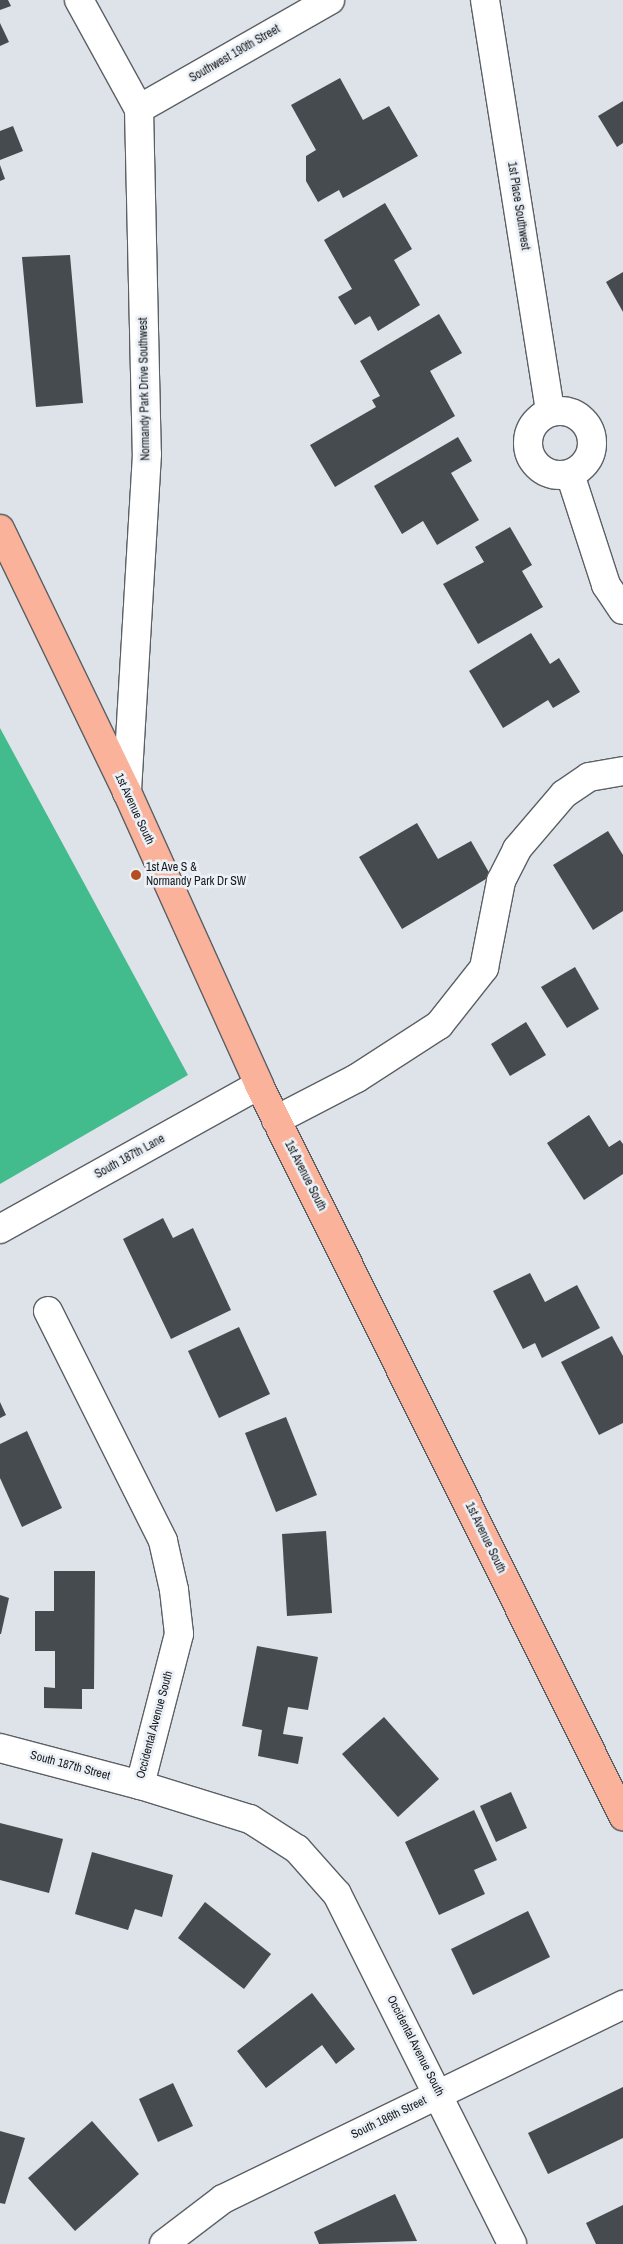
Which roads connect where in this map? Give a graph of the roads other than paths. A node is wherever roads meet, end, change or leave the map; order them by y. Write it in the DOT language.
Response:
graph roads {
  1 [pos="79,0"];
  2 [pos="330,0"];
  3 [pos="485,0"];
  4 [pos="139,109"];
  5 [pos="550,412"];
  6 [pos="570,474"];
  7 [pos="0,529"];
  8 [pos="623,610"];
  9 [pos="623,771"];
  10 [pos="127,792"];
  11 [pos="259,1085"];
  12 [pos="276,1120"];
  13 [pos="0,1229"];
  14 [pos="48,1311"];
  15 [pos="0,1748"];
  16 [pos="140,1785"];
  17 [pos="623,1816"];
  18 [pos="623,2005"];
  19 [pos="439,2094"];
  20 [pos="164,2244"];
  21 [pos="512,2244"];
  1 -- 4 [label="street, Normandy Park Drive Southwest"];
  2 -- 4 [label="street, Southwest 190th Street"];
  3 -- 5 [label="street, 1st Place Southwest"];
  4 -- 10 [label="street, Normandy Park Drive Southwest"];
  5 -- 6 [label="street"];
  5 -- 6 [label="street"];
  6 -- 8 [label="street"];
  7 -- 10 [label="main road, 1st Avenue South"];
  9 -- 12 [label="street"];
  10 -- 11 [label="main road, 1st Avenue South"];
  11 -- 12 [label="main road, 1st Avenue South"];
  11 -- 13 [label="street, South 187th Lane"];
  12 -- 17 [label="main road, 1st Avenue South"];
  14 -- 16 [label="street, Occidental Avenue South"];
  15 -- 16 [label="street, South 187th Street"];
  16 -- 19 [label="street, Occidental Avenue South"];
  18 -- 19 [label="street, South 186th Street"];
  19 -- 20 [label="street, South 186th Street"];
  19 -- 21 [label="street, Occidental Avenue South"];
}
